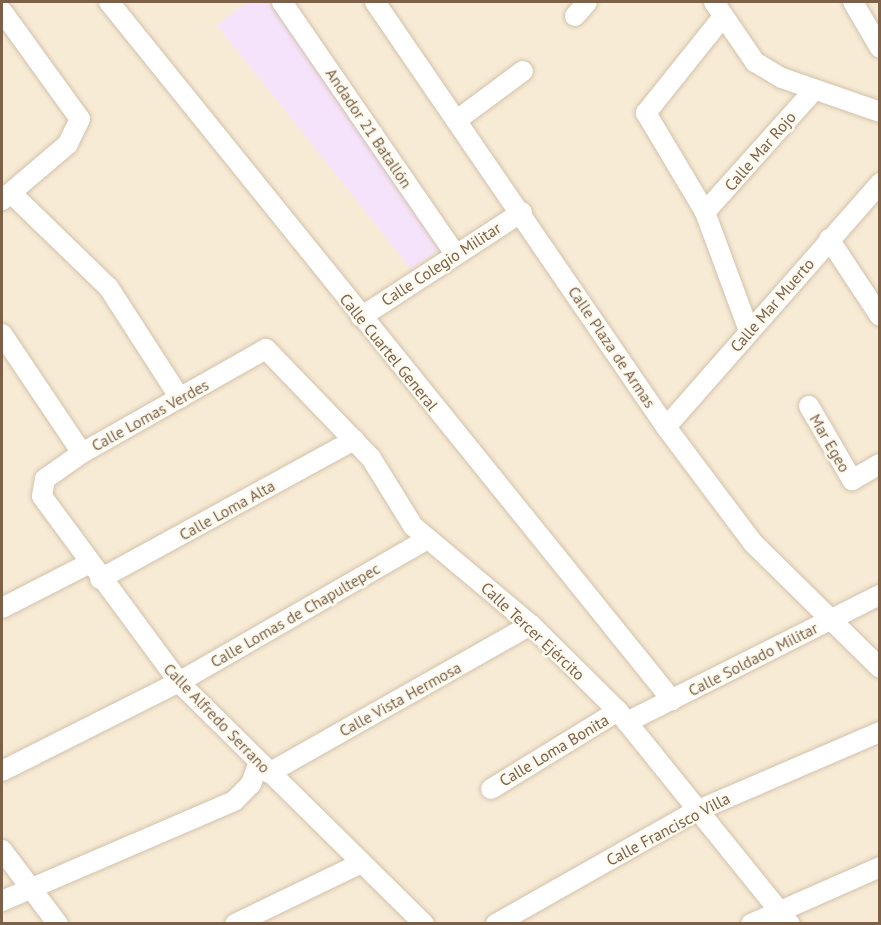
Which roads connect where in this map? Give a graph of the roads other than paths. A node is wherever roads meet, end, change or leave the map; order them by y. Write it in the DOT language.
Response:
graph roads {
  1 [pos="109,2"];
  2 [pos="282,2"];
  3 [pos="375,2"];
  4 [pos="853,2"];
  5 [pos="718,10"];
  6 [pos="2,11"];
  7 [pos="879,48"];
  8 [pos="523,71"];
  9 [pos="814,90"];
  10 [pos="879,112"];
  11 [pos="457,120"];
  12 [pos="879,183"];
  13 [pos="6,196"];
  14 [pos="522,212"];
  15 [pos="705,212"];
  16 [pos="829,239"];
  17 [pos="455,254"];
  18 [pos="879,316"];
  19 [pos="361,317"];
  20 [pos="749,331"];
  21 [pos="2,334"];
  22 [pos="266,349"];
  23 [pos="180,398"];
  24 [pos="809,406"];
  25 [pos="666,428"];
  26 [pos="354,441"];
  27 [pos="82,453"];
  28 [pos="879,464"];
  29 [pos="40,487"];
  30 [pos="428,539"];
  31 [pos="94,572"];
  32 [pos="879,595"];
  33 [pos="4,603"];
  34 [pos="829,620"];
  35 [pos="531,625"];
  36 [pos="879,668"];
  37 [pos="178,682"];
  38 [pos="672,700"];
  39 [pos="622,717"];
  40 [pos="879,732"];
  41 [pos="264,767"];
  42 [pos="2,771"];
  43 [pos="490,789"];
  44 [pos="694,812"];
  45 [pos="2,850"];
  46 [pos="360,864"];
  47 [pos="879,867"];
  48 [pos="31,888"];
  49 [pos="2,901"];
  50 [pos="783,916"];
  51 [pos="58,924"];
  52 [pos="235,924"];
  53 [pos="424,924"];
  54 [pos="496,924"];
  55 [pos="751,924"];
  1 -- 19 [label="street, Calle Cuartel General"];
  2 -- 17 [label="street, Andador 21 Batallón"];
  3 -- 11 [label="street, Calle Plaza de Armas"];
  4 -- 7 [label="street"];
  5 -- 9 [label="street"];
  5 -- 15 [label="street"];
  6 -- 13 [label="street"];
  8 -- 11 [label="street"];
  9 -- 10 [label="street"];
  9 -- 15 [label="street, Calle Mar Rojo"];
  11 -- 14 [label="street, Calle Plaza de Armas"];
  12 -- 16 [label="street, Calle Mar Muerto"];
  13 -- 23 [label="street"];
  14 -- 17 [label="street, Calle Colegio Militar"];
  14 -- 25 [label="street, Calle Plaza de Armas"];
  15 -- 20 [label="street"];
  16 -- 18 [label="street"];
  16 -- 20 [label="street, Calle Mar Muerto"];
  17 -- 19 [label="street, Calle Colegio Militar"];
  19 -- 38 [label="street, Calle Cuartel General"];
  20 -- 25 [label="street, Calle Mar Muerto"];
  21 -- 27 [label="street"];
  22 -- 23 [label="street, Calle Lomas Verdes"];
  22 -- 26 [label="street, Calle Tercer Ejército"];
  23 -- 27 [label="street, Calle Lomas Verdes"];
  24 -- 28 [label="street, Mar Egeo"];
  25 -- 34 [label="street, Calle Plaza de Armas"];
  26 -- 30 [label="street, Calle Tercer Ejército"];
  26 -- 31 [label="street, Calle Loma Alta"];
  27 -- 29 [label="street, Calle Lomas Verdes"];
  29 -- 31 [label="street, Calle Alfredo Serrano"];
  30 -- 35 [label="street, Calle Tercer Ejército"];
  30 -- 37 [label="street, Calle Lomas de Chapultepec"];
  31 -- 33 [label="street, Calle Loma Alta"];
  31 -- 37 [label="street, Calle Alfredo Serrano"];
  32 -- 34 [label="street, Calle Soldado Militar"];
  34 -- 36 [label="street, Calle Plaza de Armas"];
  34 -- 38 [label="street, Calle Soldado Militar"];
  35 -- 39 [label="street, Calle Tercer Ejército"];
  35 -- 41 [label="street, Calle Vista Hermosa"];
  37 -- 41 [label="street, Calle Alfredo Serrano"];
  37 -- 42 [label="street, Calle Lomas de Chapultepec"];
  38 -- 39 [label="street, Calle Soldado Militar"];
  39 -- 43 [label="street, Calle Loma Bonita"];
  39 -- 44 [label="street, Calle Tercer Ejército"];
  40 -- 44 [label="street, Calle Francisco Villa"];
  41 -- 46 [label="street, Calle Alfredo Serrano"];
  41 -- 48 [label="street"];
  44 -- 50 [label="street, Calle Tercer Ejército"];
  44 -- 54 [label="street, Calle Francisco Villa"];
  45 -- 48 [label="street"];
  46 -- 52 [label="street"];
  46 -- 53 [label="street, Calle Alfredo Serrano"];
  47 -- 50 [label="street"];
  48 -- 49 [label="street"];
  48 -- 51 [label="street"];
  50 -- 55 [label="street"];
}
